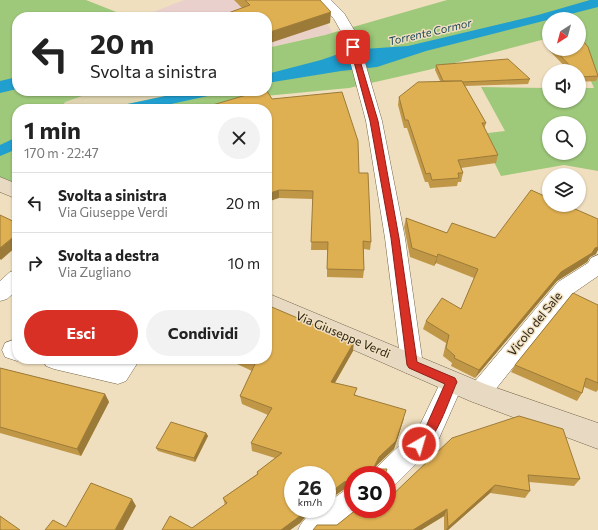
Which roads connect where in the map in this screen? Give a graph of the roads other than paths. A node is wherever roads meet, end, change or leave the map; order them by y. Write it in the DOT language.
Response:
graph roads {
  1 [pos="324,0"];
  2 [pos="0,184"];
  3 [pos="12,190"];
  4 [pos="598,263"];
  5 [pos="12,282"];
  6 [pos="0,293"];
  7 [pos="272,304"];
  8 [pos="75,364"];
  9 [pos="125,364"];
  10 [pos="412,365"];
  11 [pos="452,382"];
  12 [pos="479,393"];
  13 [pos="598,436"];
  14 [pos="396,466"];
  15 [pos="344,507"];
  16 [pos="312,530"];
  1 -- 10 [label="street"];
  2 -- 3 [label="main road"];
  4 -- 12 [label="street, Vicolo del Sale"];
  5 -- 6 [label="street"];
  7 -- 10 [label="main road, Via Giuseppe Verdi"];
  8 -- 9 [label="street"];
  10 -- 11 [label="main road, Via Giuseppe Verdi"];
  11 -- 12 [label="main road, Via Giuseppe Verdi"];
  11 -- 14 [label="street"];
  12 -- 13 [label="main road, Via Giuseppe Verdi"];
  15 -- 16 [label="street"];
}
